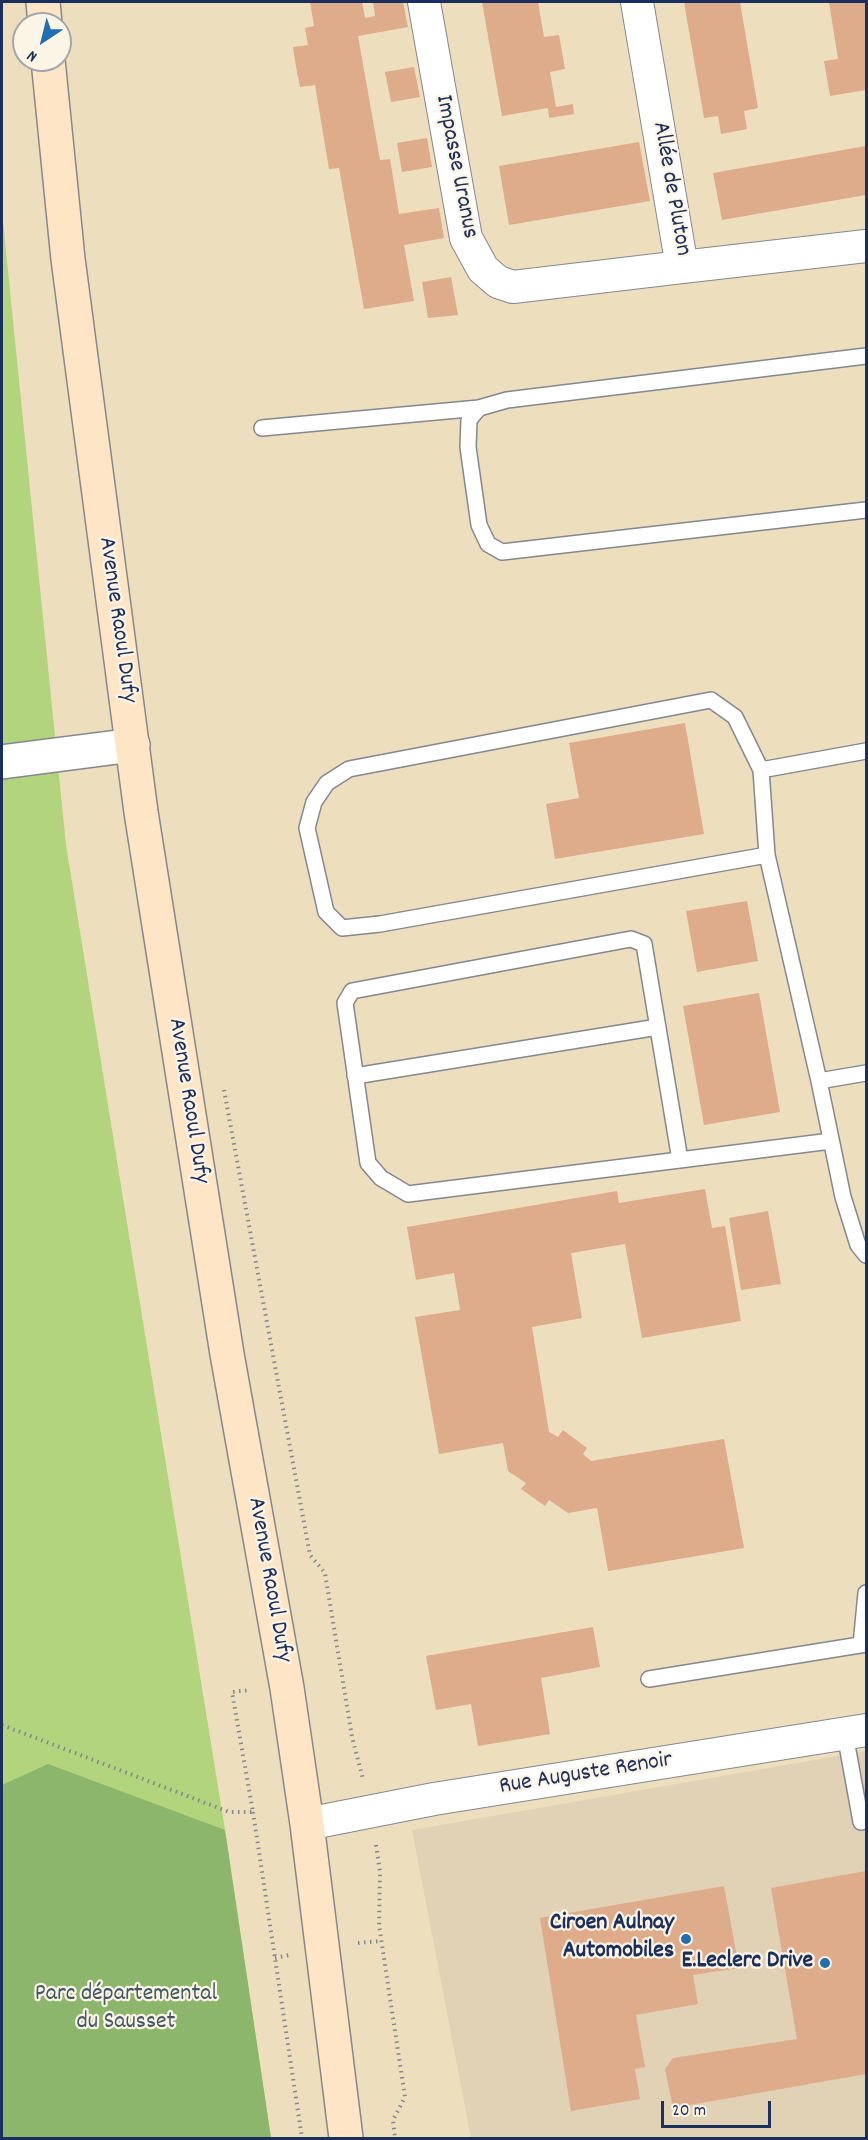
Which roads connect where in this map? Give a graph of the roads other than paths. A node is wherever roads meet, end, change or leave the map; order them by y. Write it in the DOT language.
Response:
graph roads {
  1 [pos="424,2"];
  2 [pos="637,2"];
  3 [pos="49,72"];
  4 [pos="867,246"];
  5 [pos="682,267"];
  6 [pos="867,356"];
  7 [pos="478,408"];
  8 [pos="262,428"];
  9 [pos="867,510"];
  10 [pos="133,745"];
  11 [pos="867,752"];
  12 [pos="2,762"];
  13 [pos="761,770"];
  14 [pos="767,855"];
  15 [pos="658,1027"];
  16 [pos="867,1073"];
  17 [pos="355,1076"];
  18 [pos="819,1081"];
  19 [pos="831,1141"];
  20 [pos="680,1160"];
  21 [pos="867,1255"];
  22 [pos="867,1593"];
  23 [pos="864,1644"];
  24 [pos="649,1679"];
  25 [pos="856,1732"];
  26 [pos="867,1821"];
  27 [pos="307,1824"];
  28 [pos="346,2139"];
  1 -- 5 [label="street, Impasse Uranus"];
  2 -- 5 [label="street, Allée de Pluton"];
  3 -- 10 [label="main road, Avenue Raoul Dufy"];
  4 -- 5 [label="street, Allée de Pluton"];
  6 -- 7 [label="lane"];
  7 -- 8 [label="lane"];
  7 -- 9 [label="lane"];
  10 -- 12 [label="street"];
  10 -- 27 [label="main road, Avenue Raoul Dufy"];
  11 -- 13 [label="lane"];
  13 -- 14 [label="lane"];
  13 -- 14 [label="lane"];
  14 -- 18 [label="lane"];
  15 -- 17 [label="lane"];
  15 -- 17 [label="lane"];
  15 -- 20 [label="lane"];
  16 -- 18 [label="lane"];
  17 -- 20 [label="lane"];
  18 -- 19 [label="lane"];
  19 -- 20 [label="lane"];
  19 -- 21 [label="lane"];
  22 -- 23 [label="lane"];
  23 -- 24 [label="lane"];
  25 -- 26 [label="lane"];
  25 -- 27 [label="street, Rue Auguste Renoir"];
  27 -- 28 [label="main road, Avenue Raoul Dufy"];
}
